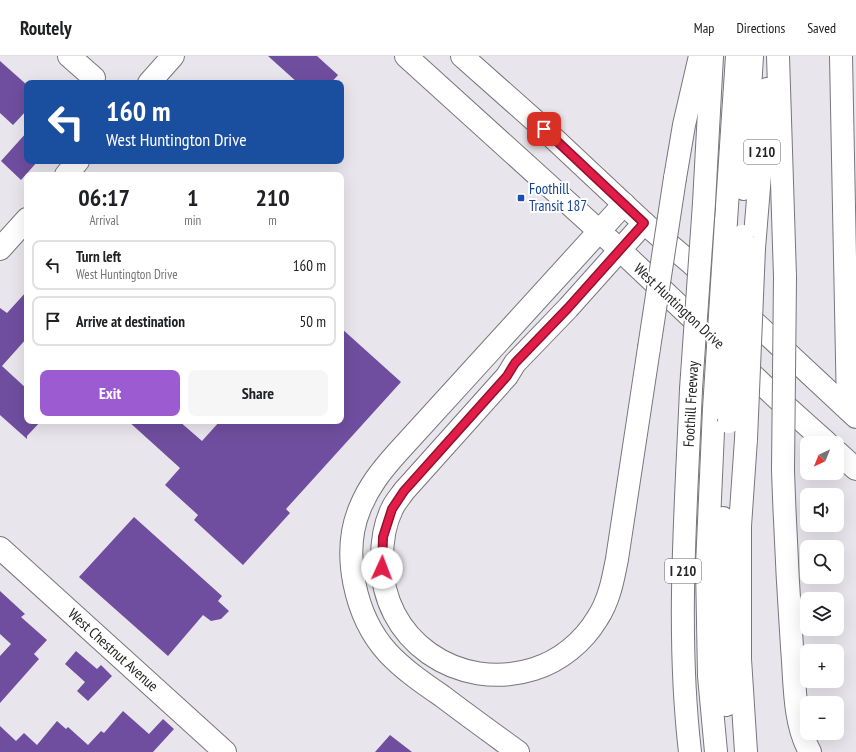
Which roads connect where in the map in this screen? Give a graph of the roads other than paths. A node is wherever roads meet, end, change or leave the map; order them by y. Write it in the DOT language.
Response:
graph roads {
  1 [pos="69,56"];
  2 [pos="173,56"];
  3 [pos="406,56"];
  4 [pos="462,56"];
  5 [pos="700,56"];
  6 [pos="712,56"];
  7 [pos="736,56"];
  8 [pos="752,56"];
  9 [pos="769,56"];
  10 [pos="778,56"];
  11 [pos="841,56"];
  12 [pos="94,78"];
  13 [pos="151,80"];
  14 [pos="75,164"];
  15 [pos="69,172"];
  16 [pos="624,204"];
  17 [pos="24,221"];
  18 [pos="644,223"];
  19 [pos="599,232"];
  20 [pos="741,235"];
  21 [pos="0,249"];
  22 [pos="620,250"];
  23 [pos="852,413"];
  24 [pos="722,416"];
  25 [pos="819,436"];
  26 [pos="844,458"];
  27 [pos="856,469"];
  28 [pos="0,548"];
  29 [pos="225,752"];
  30 [pos="518,752"];
  31 [pos="690,752"];
  32 [pos="716,752"];
  33 [pos="730,752"];
  34 [pos="746,752"];
  35 [pos="810,752"];
  1 -- 12 [label="main road"];
  2 -- 13 [label="main road"];
  3 -- 19 [label="main road, West Huntington Drive"];
  4 -- 16 [label="main road"];
  5 -- 22 [label="main road, bridge"];
  6 -- 31 [label="main road, Foothill Freeway / I 210, bridge"];
  7 -- 20 [label="main road"];
  8 -- 20 [label="main road"];
  9 -- 20 [label="main road, I 210"];
  10 -- 35 [label="main road, bridge"];
  11 -- 23 [label="main road"];
  14 -- 15 [label="main road"];
  16 -- 18 [label="main road"];
  16 -- 19 [label="main road"];
  17 -- 21 [label="main road"];
  18 -- 22 [label="main road"];
  18 -- 23 [label="main road"];
  19 -- 22 [label="main road, West Huntington Drive"];
  19 -- 30 [label="main road"];
  20 -- 24 [label="main road, bridge"];
  20 -- 34 [label="main road, I 210, bridge"];
  22 -- 25 [label="main road, West Huntington Drive"];
  24 -- 32 [label="main road"];
  24 -- 33 [label="main road"];
  26 -- 27 [label="main road"];
  28 -- 29 [label="main road, West Chestnut Avenue"];
}
